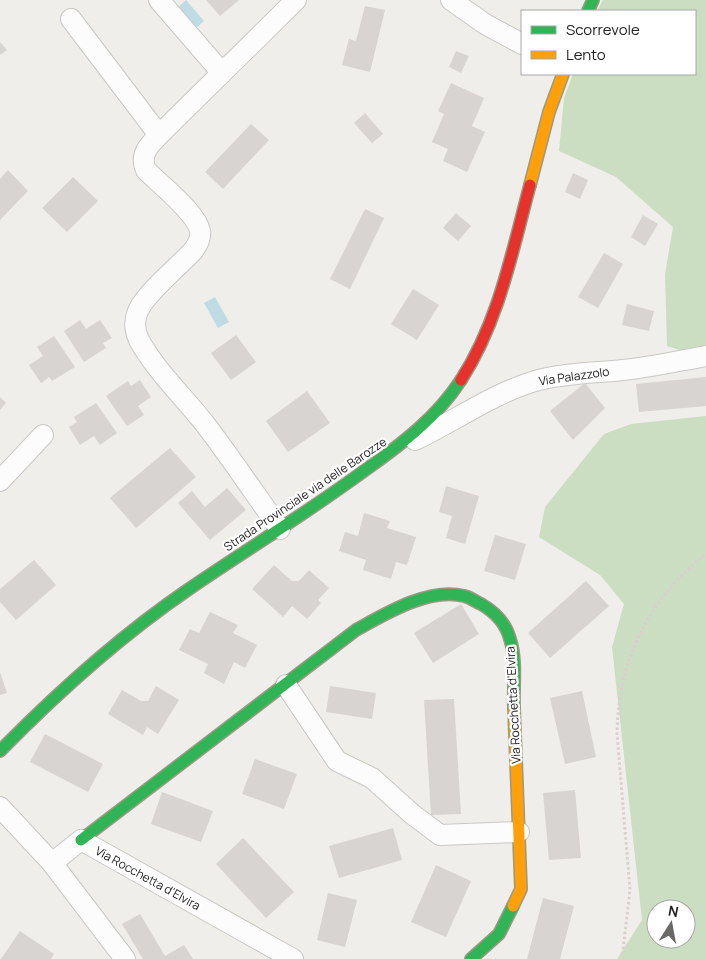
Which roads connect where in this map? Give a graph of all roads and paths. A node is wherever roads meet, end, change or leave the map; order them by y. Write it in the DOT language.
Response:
graph roads {
  1 [pos="159,0"];
  2 [pos="296,0"];
  3 [pos="451,0"];
  4 [pos="71,19"];
  5 [pos="521,43"];
  6 [pos="222,72"];
  7 [pos="563,75"];
  8 [pos="159,135"];
  9 [pos="706,356"];
  10 [pos="43,435"];
  11 [pos="397,448"];
  12 [pos="0,481"];
  13 [pos="280,528"];
  14 [pos="706,554"];
  15 [pos="286,685"];
  16 [pos="0,751"];
  17 [pos="0,807"];
  18 [pos="519,832"];
  19 [pos="81,840"];
  20 [pos="52,863"];
  21 [pos="125,959"];
  22 [pos="293,959"];
  23 [pos="471,959"];
  24 [pos="622,959"];
  1 -- 6 [label="street"];
  2 -- 6 [label="street"];
  3 -- 5 [label="street"];
  4 -- 8 [label="street"];
  6 -- 8 [label="street"];
  7 -- 11 [label="main road, Strada Provinciale via delle Barozze"];
  8 -- 13 [label="street"];
  9 -- 11 [label="street, Via Palazzolo"];
  10 -- 12 [label="street"];
  11 -- 13 [label="main road, Strada Provinciale via delle Barozze"];
  13 -- 16 [label="main road, Strada Provinciale via delle Barozze"];
  14 -- 24 [label="path"];
  15 -- 18 [label="street"];
  15 -- 18 [label="main road, Via Rocchetta d'Elvira"];
  15 -- 19 [label="main road, Via Rocchetta d'Elvira"];
  17 -- 20 [label="street"];
  18 -- 23 [label="main road, Via Rocchetta d'Elvira"];
  19 -- 20 [label="street, Via Rocchetta d'Elvira"];
  19 -- 22 [label="street, Via Rocchetta d'Elvira"];
  20 -- 21 [label="street"];
}
